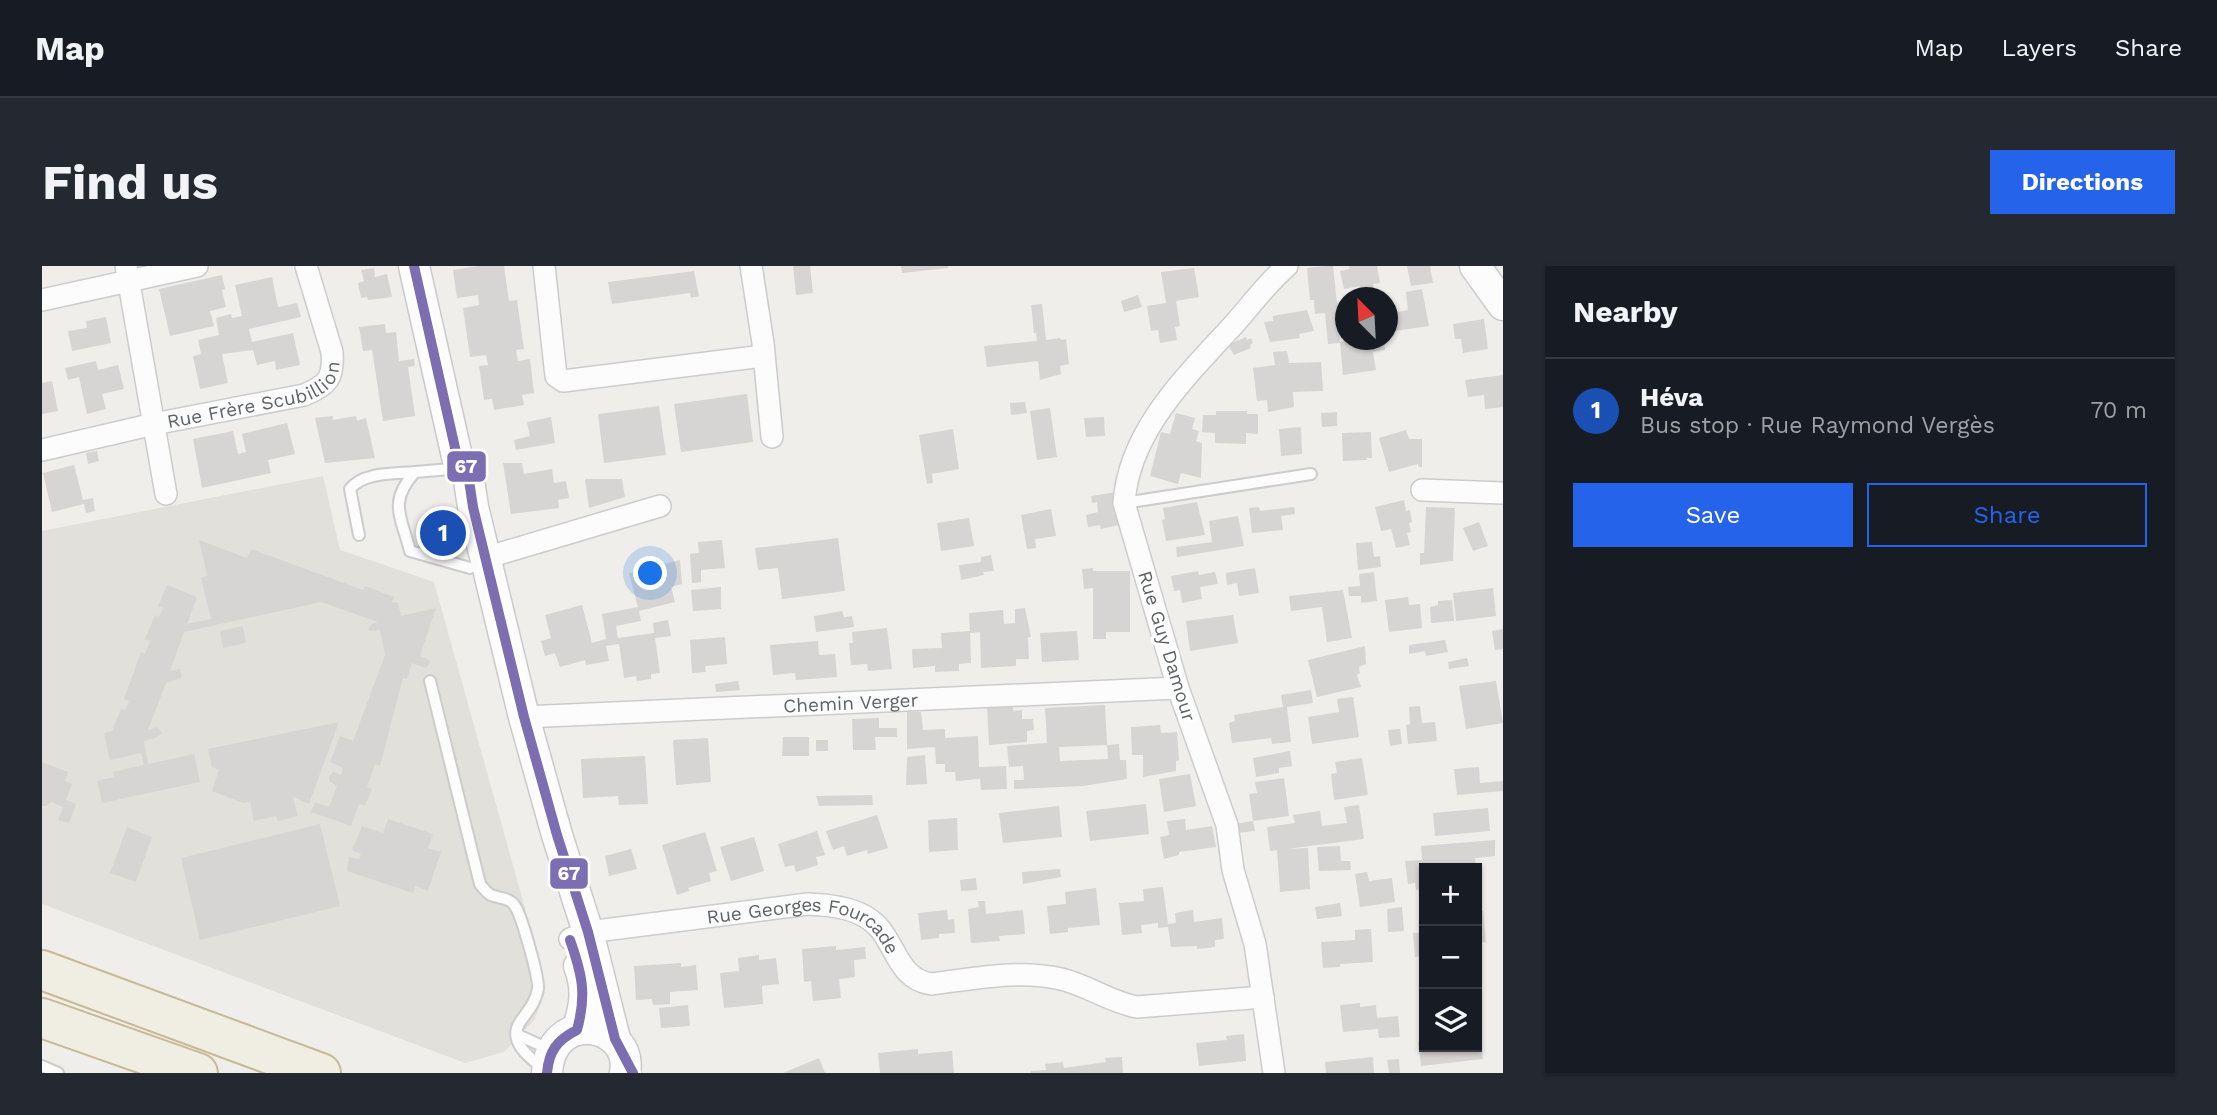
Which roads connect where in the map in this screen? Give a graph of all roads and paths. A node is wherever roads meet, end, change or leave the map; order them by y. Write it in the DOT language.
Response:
graph roads {
  1 [pos="197,266"];
  2 [pos="306,266"];
  3 [pos="414,266"];
  4 [pos="544,266"];
  5 [pos="751,266"];
  6 [pos="1287,266"];
  7 [pos="1475,266"];
  8 [pos="127,274"];
  9 [pos="42,300"];
  10 [pos="1503,305"];
  11 [pos="763,356"];
  12 [pos="154,424"];
  13 [pos="772,437"];
  14 [pos="42,450"];
  15 [pos="455,465"];
  16 [pos="415,472"];
  17 [pos="1311,474"];
  18 [pos="1422,490"];
  19 [pos="1503,493"];
  20 [pos="166,494"];
  21 [pos="1124,503"];
  22 [pos="660,506"];
  23 [pos="359,535"];
  24 [pos="477,563"];
  25 [pos="430,681"];
  26 [pos="1178,688"];
  27 [pos="524,717"];
  28 [pos="579,935"];
  29 [pos="42,970"];
  30 [pos="1263,997"];
  31 [pos="42,1018"];
  32 [pos="577,1030"];
  33 [pos="518,1035"];
  34 [pos="625,1062"];
  35 [pos="548,1065"];
  36 [pos="42,1066"];
  37 [pos="58,1073"];
  38 [pos="198,1073"];
  39 [pos="321,1073"];
  40 [pos="1274,1073"];
  1 -- 8 [label="street"];
  2 -- 12 [label="street, Rue Frère Scubillion"];
  3 -- 15 [label="main road"];
  4 -- 11 [label="street"];
  5 -- 11 [label="street"];
  6 -- 21 [label="street, Rue Guy Damour"];
  7 -- 10 [label="main road"];
  8 -- 9 [label="street"];
  8 -- 12 [label="street, Rue Frère Scubillion"];
  11 -- 13 [label="street"];
  12 -- 14 [label="street, Rue Frère Scubillion"];
  12 -- 20 [label="street, Rue Frère Scubillion"];
  15 -- 16 [label="lane"];
  15 -- 24 [label="main road"];
  16 -- 23 [label="lane"];
  16 -- 24 [label="lane"];
  17 -- 21 [label="lane"];
  18 -- 19 [label="street"];
  21 -- 26 [label="street, Rue Guy Damour"];
  22 -- 24 [label="street"];
  24 -- 27 [label="main road"];
  24 -- 28 [label="main road"];
  25 -- 33 [label="lane"];
  26 -- 27 [label="street, Chemin Verger"];
  26 -- 30 [label="street, Rue Guy Damour"];
  27 -- 28 [label="main road"];
  28 -- 30 [label="street, Rue Georges Fourcade"];
  28 -- 32 [label="main road"];
  28 -- 34 [label="main road"];
  29 -- 39 [label="highway"];
  30 -- 40 [label="street, Rue Guy Damour"];
  31 -- 38 [label="highway"];
  32 -- 34 [label="main road"];
  32 -- 35 [label="main road"];
  33 -- 35 [label="lane"];
  33 -- 35 [label="lane"];
  36 -- 37 [label="lane"];
}
